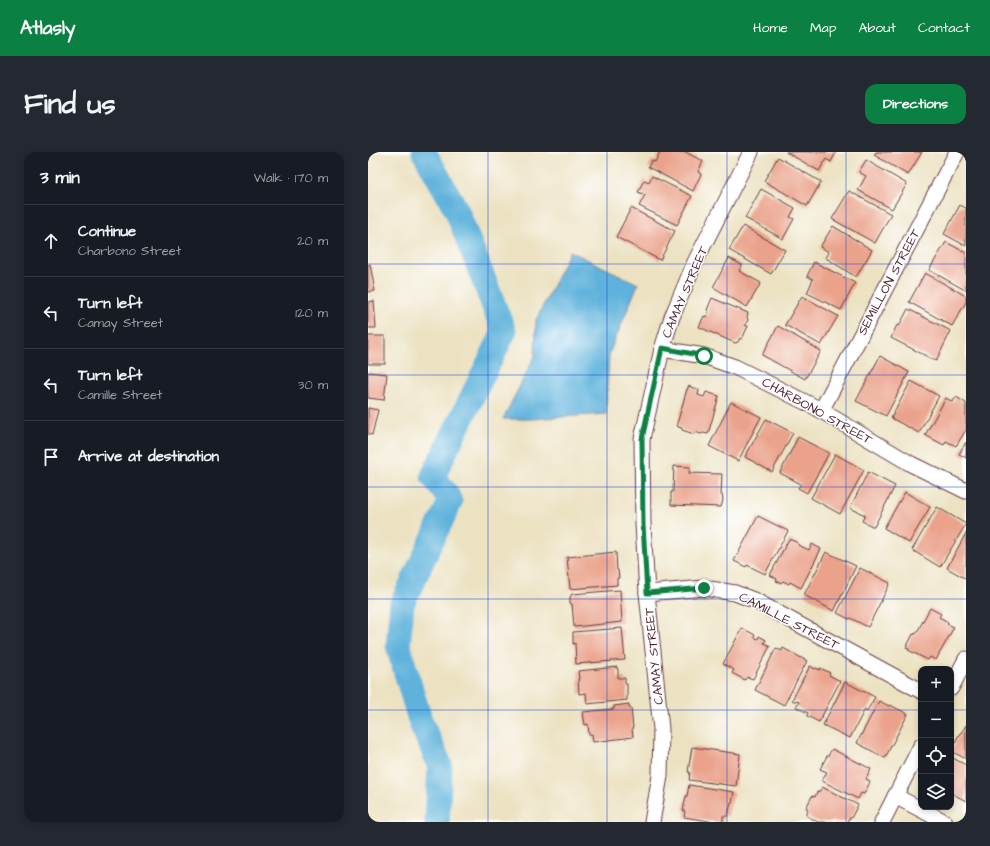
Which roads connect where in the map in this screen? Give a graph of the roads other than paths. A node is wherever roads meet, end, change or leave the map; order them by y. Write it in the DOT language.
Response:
graph roads {
  1 [pos="751,152"];
  2 [pos="957,152"];
  3 [pos="662,348"];
  4 [pos="821,411"];
  5 [pos="966,490"];
  6 [pos="647,593"];
  7 [pos="966,659"];
  8 [pos="954,682"];
  9 [pos="918,689"];
  10 [pos="918,752"];
  11 [pos="895,796"];
  12 [pos="652,822"];
  13 [pos="882,822"];
  14 [pos="945,822"];
  1 -- 3 [label="street, CAMAY STREET"];
  2 -- 4 [label="street, SEMILLON STREET"];
  3 -- 4 [label="street, CHARBONO STREET"];
  3 -- 6 [label="street, CAMAY STREET"];
  4 -- 5 [label="street, CHARBONO STREET"];
  6 -- 9 [label="street, CAMILLE STREET"];
  6 -- 12 [label="street, CAMAY STREET"];
  7 -- 8 [label="street"];
  10 -- 11 [label="street"];
  11 -- 13 [label="street"];
  11 -- 14 [label="street"];
}
